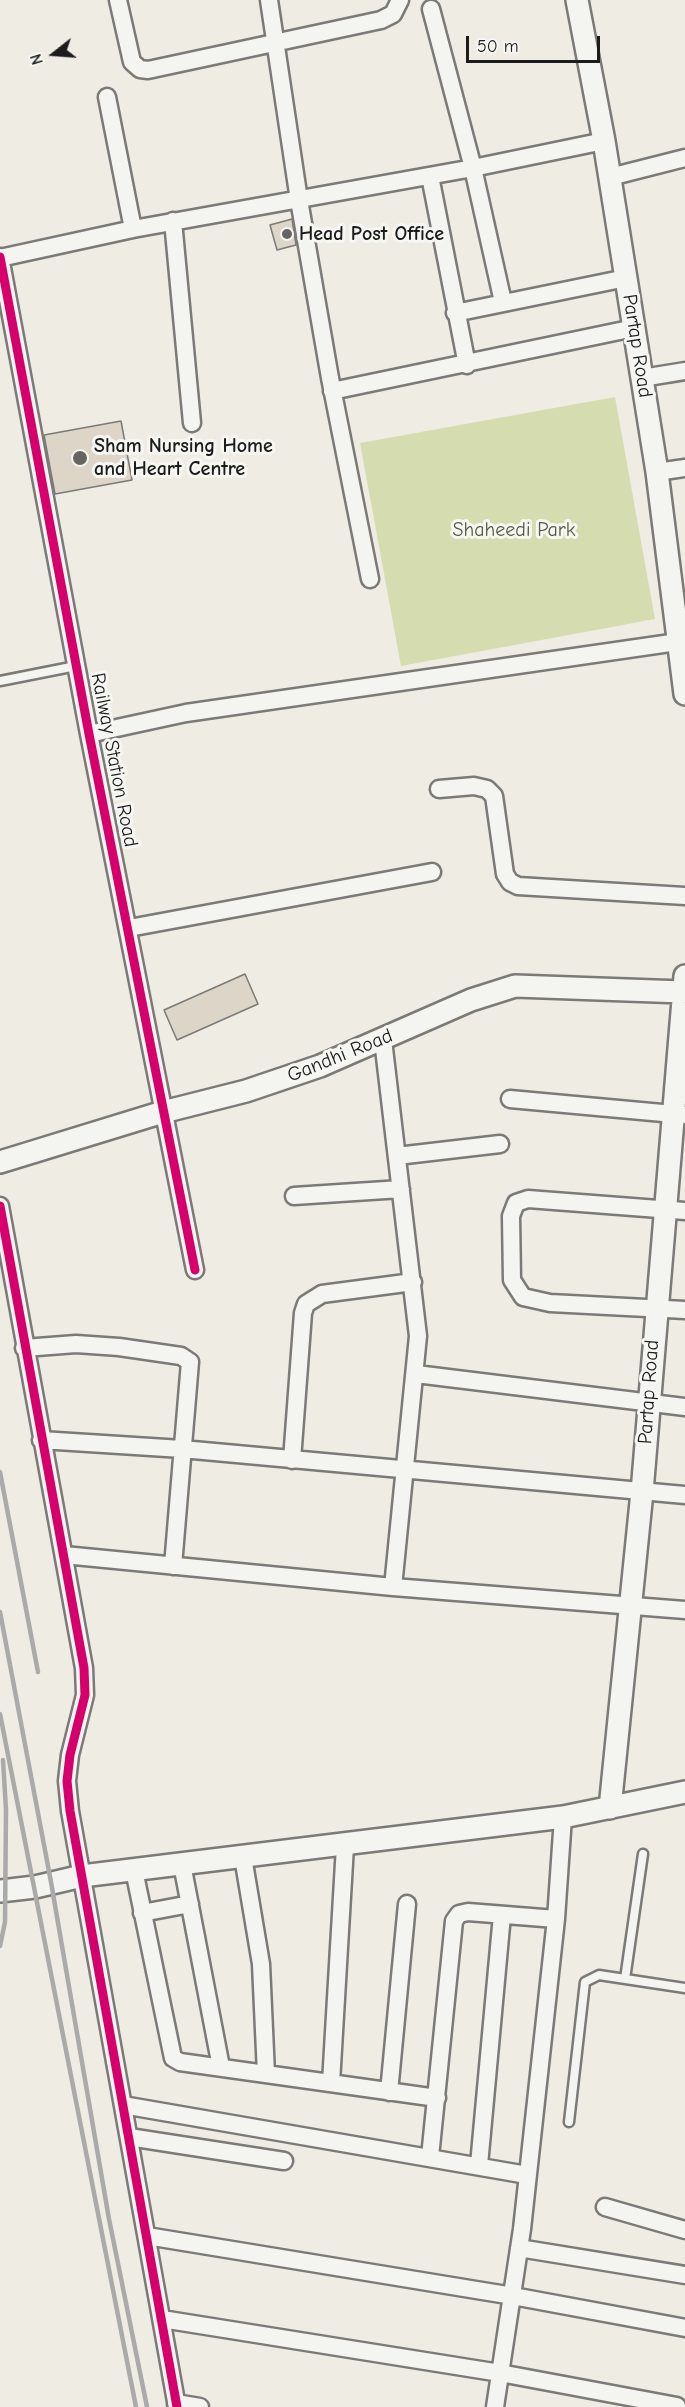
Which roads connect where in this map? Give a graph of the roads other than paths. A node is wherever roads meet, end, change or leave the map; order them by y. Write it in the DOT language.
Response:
graph roads {
  1 [pos="118,0"];
  2 [pos="269,0"];
  3 [pos="400,0"];
  4 [pos="577,0"];
  5 [pos="431,9"];
  6 [pos="276,44"];
  7 [pos="107,97"];
  8 [pos="604,141"];
  9 [pos="685,158"];
  10 [pos="473,168"];
  11 [pos="430,176"];
  12 [pos="610,177"];
  13 [pos="299,200"];
  14 [pos="173,221"];
  15 [pos="133,229"];
  16 [pos="0,258"];
  17 [pos="626,278"];
  18 [pos="503,302"];
  19 [pos="455,313"];
  20 [pos="634,328"];
  21 [pos="467,365"];
  22 [pos="685,371"];
  23 [pos="642,378"];
  24 [pos="332,391"];
  25 [pos="192,423"];
  26 [pos="685,468"];
  27 [pos="657,472"];
  28 [pos="370,579"];
  29 [pos="681,642"];
  30 [pos="76,666"];
  31 [pos="0,681"];
  32 [pos="685,694"];
  33 [pos="89,734"];
  34 [pos="439,789"];
  35 [pos="432,872"];
  36 [pos="685,896"];
  37 [pos="129,928"];
  38 [pos="684,986"];
  39 [pos="383,1040"];
  40 [pos="510,1099"];
  41 [pos="164,1112"];
  42 [pos="679,1114"];
  43 [pos="500,1144"];
  44 [pos="397,1156"];
  45 [pos="0,1162"];
  46 [pos="401,1189"];
  47 [pos="294,1196"];
  48 [pos="0,1206"];
  49 [pos="675,1210"];
  50 [pos="195,1270"];
  51 [pos="413,1282"];
  52 [pos="656,1308"];
  53 [pos="685,1310"];
  54 [pos="24,1348"];
  55 [pos="416,1374"];
  56 [pos="647,1404"];
  57 [pos="685,1407"];
  58 [pos="41,1440"];
  59 [pos="182,1449"];
  60 [pos="292,1460"];
  61 [pos="403,1471"];
  62 [pos="642,1492"];
  63 [pos="685,1495"];
  64 [pos="64,1555"];
  65 [pos="173,1566"];
  66 [pos="393,1587"];
  67 [pos="629,1604"];
  68 [pos="685,1610"];
  69 [pos="685,1792"];
  70 [pos="610,1808"];
  71 [pos="563,1817"];
  72 [pos="345,1846"];
  73 [pos="643,1854"];
  74 [pos="243,1857"];
  75 [pos="182,1864"];
  76 [pos="134,1870"];
  77 [pos="82,1876"];
  78 [pos="0,1891"];
  79 [pos="190,1904"];
  80 [pos="407,1904"];
  81 [pos="142,1913"];
  82 [pos="502,1915"];
  83 [pos="556,1919"];
  84 [pos="625,1979"];
  85 [pos="685,1988"];
  86 [pos="221,2067"];
  87 [pos="266,2074"];
  88 [pos="331,2083"];
  89 [pos="389,2092"];
  90 [pos="437,2098"];
  91 [pos="123,2105"];
  92 [pos="569,2122"];
  93 [pos="129,2137"];
  94 [pos="430,2157"];
  95 [pos="285,2161"];
  96 [pos="479,2165"];
  97 [pos="527,2175"];
  98 [pos="605,2207"];
  99 [pos="685,2230"];
  100 [pos="147,2236"];
  101 [pos="519,2248"];
  102 [pos="685,2276"];
  103 [pos="513,2296"];
  104 [pos="162,2319"];
  105 [pos="685,2328"];
  106 [pos="500,2373"];
  107 [pos="176,2405"];
  108 [pos="677,2406"];
  109 [pos="200,2407"];
  110 [pos="495,2407"];
  1 -- 6 [label="street"];
  2 -- 6 [label="street"];
  3 -- 6 [label="street"];
  4 -- 8 [label="street, Partap Road"];
  5 -- 10 [label="street"];
  6 -- 13 [label="street"];
  7 -- 15 [label="street"];
  8 -- 10 [label="street"];
  8 -- 12 [label="street, Partap Road"];
  9 -- 12 [label="street"];
  10 -- 11 [label="street"];
  10 -- 18 [label="street"];
  11 -- 13 [label="street"];
  11 -- 19 [label="street"];
  12 -- 17 [label="street, Partap Road"];
  13 -- 14 [label="street"];
  13 -- 24 [label="street"];
  14 -- 15 [label="street"];
  14 -- 25 [label="street"];
  15 -- 16 [label="street"];
  16 -- 30 [label="street, Railway Station Road"];
  17 -- 18 [label="street"];
  17 -- 20 [label="street, Partap Road"];
  18 -- 19 [label="street"];
  19 -- 21 [label="street"];
  20 -- 21 [label="street"];
  20 -- 23 [label="street, Partap Road"];
  21 -- 24 [label="street"];
  22 -- 23 [label="street"];
  23 -- 27 [label="street, Partap Road"];
  24 -- 28 [label="street"];
  26 -- 27 [label="street"];
  27 -- 29 [label="street, Partap Road"];
  29 -- 32 [label="street, Partap Road"];
  29 -- 33 [label="street"];
  30 -- 31 [label="lane"];
  30 -- 33 [label="street, Railway Station Road"];
  33 -- 37 [label="street, Railway Station Road"];
  34 -- 36 [label="street"];
  35 -- 37 [label="street"];
  37 -- 41 [label="street, Railway Station Road"];
  38 -- 39 [label="street, Gandhi Road"];
  38 -- 42 [label="street, Partap Road"];
  39 -- 41 [label="street, Gandhi Road"];
  39 -- 44 [label="street"];
  40 -- 42 [label="street"];
  41 -- 45 [label="street, Gandhi Road"];
  41 -- 50 [label="street, Railway Station Road"];
  42 -- 49 [label="street, Partap Road"];
  43 -- 44 [label="street"];
  44 -- 46 [label="street"];
  46 -- 47 [label="street"];
  46 -- 51 [label="street"];
  48 -- 54 [label="street"];
  49 -- 52 [label="street, Partap Road"];
  49 -- 52 [label="street"];
  51 -- 55 [label="street"];
  51 -- 60 [label="street"];
  52 -- 53 [label="street"];
  52 -- 56 [label="street, Partap Road"];
  54 -- 58 [label="street"];
  54 -- 59 [label="street"];
  55 -- 56 [label="street"];
  55 -- 61 [label="street"];
  56 -- 57 [label="street"];
  56 -- 62 [label="street, Partap Road"];
  58 -- 59 [label="street"];
  58 -- 64 [label="street"];
  59 -- 60 [label="street"];
  59 -- 65 [label="street"];
  60 -- 61 [label="street"];
  61 -- 62 [label="street"];
  61 -- 66 [label="street"];
  62 -- 63 [label="street"];
  62 -- 67 [label="street, Partap Road"];
  64 -- 65 [label="street"];
  64 -- 77 [label="street"];
  65 -- 66 [label="street"];
  66 -- 67 [label="street"];
  67 -- 68 [label="street"];
  67 -- 70 [label="street, Partap Road"];
  69 -- 70 [label="street"];
  70 -- 71 [label="street"];
  71 -- 72 [label="street"];
  71 -- 83 [label="street"];
  72 -- 74 [label="street"];
  72 -- 88 [label="street"];
  73 -- 84 [label="lane"];
  74 -- 75 [label="street"];
  74 -- 87 [label="street"];
  75 -- 76 [label="street"];
  75 -- 79 [label="street"];
  76 -- 77 [label="street"];
  76 -- 81 [label="street"];
  77 -- 78 [label="street"];
  77 -- 91 [label="street"];
  79 -- 81 [label="street"];
  79 -- 86 [label="street"];
  80 -- 89 [label="street"];
  81 -- 86 [label="street"];
  82 -- 83 [label="street"];
  82 -- 90 [label="street"];
  82 -- 96 [label="street"];
  83 -- 97 [label="street"];
  84 -- 85 [label="lane"];
  84 -- 92 [label="lane"];
  86 -- 87 [label="street"];
  87 -- 88 [label="street"];
  88 -- 89 [label="street"];
  89 -- 90 [label="street"];
  90 -- 94 [label="street"];
  91 -- 93 [label="street"];
  91 -- 94 [label="street"];
  93 -- 95 [label="street"];
  93 -- 100 [label="street"];
  94 -- 96 [label="street"];
  96 -- 97 [label="street"];
  97 -- 101 [label="street"];
  98 -- 99 [label="street"];
  100 -- 103 [label="street"];
  100 -- 104 [label="street"];
  101 -- 102 [label="street"];
  101 -- 103 [label="street"];
  103 -- 105 [label="street"];
  103 -- 106 [label="street"];
  104 -- 106 [label="street"];
  104 -- 107 [label="street"];
  106 -- 108 [label="street"];
  106 -- 110 [label="street"];
  107 -- 109 [label="street"];
}
